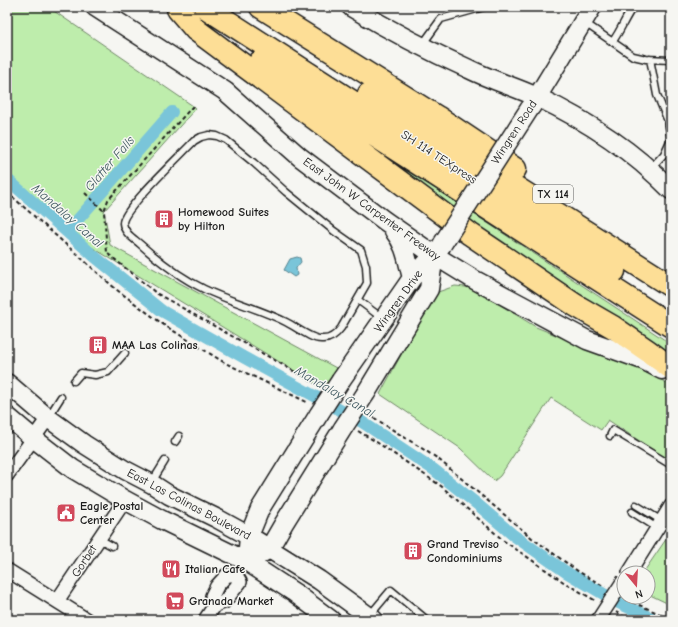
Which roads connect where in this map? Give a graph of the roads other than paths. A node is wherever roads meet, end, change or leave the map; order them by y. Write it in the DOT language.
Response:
graph roads {
  1 [pos="95,7"];
  2 [pos="205,7"];
  3 [pos="231,7"];
  4 [pos="261,7"];
  5 [pos="351,7"];
  6 [pos="484,7"];
  7 [pos="592,7"];
  8 [pos="633,7"];
  9 [pos="176,8"];
  10 [pos="583,22"];
  11 [pos="613,41"];
  12 [pos="422,45"];
  13 [pos="670,57"];
  14 [pos="650,59"];
  15 [pos="533,102"];
  16 [pos="650,169"];
  17 [pos="671,190"];
  18 [pos="385,221"];
  19 [pos="439,249"];
  20 [pos="671,268"];
  21 [pos="412,278"];
  22 [pos="473,279"];
  23 [pos="671,286"];
  24 [pos="429,288"];
  25 [pos="358,300"];
  26 [pos="671,310"];
  27 [pos="383,319"];
  28 [pos="671,326"];
  29 [pos="126,352"];
  30 [pos="671,368"];
  31 [pos="671,375"];
  32 [pos="74,380"];
  33 [pos="7,383"];
  34 [pos="61,397"];
  35 [pos="7,416"];
  36 [pos="48,418"];
  37 [pos="179,436"];
  38 [pos="610,436"];
  39 [pos="33,438"];
  40 [pos="175,442"];
  41 [pos="165,461"];
  42 [pos="671,465"];
  43 [pos="7,475"];
  44 [pos="152,484"];
  45 [pos="125,500"];
  46 [pos="636,505"];
  47 [pos="671,506"];
  48 [pos="632,512"];
  49 [pos="659,525"];
  50 [pos="249,536"];
  51 [pos="99,538"];
  52 [pos="112,546"];
  53 [pos="269,550"];
  54 [pos="634,565"];
  55 [pos="241,568"];
  56 [pos="7,570"];
  57 [pos="616,592"];
  58 [pos="57,601"];
  59 [pos="371,618"];
  60 [pos="88,620"];
  61 [pos="205,620"];
  62 [pos="331,620"];
  63 [pos="427,620"];
  64 [pos="598,620"];
  1 -- 18 [label="main road, East John W Carpenter Freeway"];
  2 -- 26 [label="highway, SH 114 TEXpress"];
  3 -- 23 [label="highway, SH 114 TEXpress"];
  4 -- 20 [label="highway, TX 114"];
  5 -- 12 [label="main road"];
  6 -- 12 [label="lane"];
  7 -- 10 [label="main road, Wingren Road"];
  8 -- 11 [label="lane"];
  9 -- 28 [label="highway"];
  9 -- 30 [label="highway"];
  10 -- 11 [label="lane"];
  10 -- 15 [label="main road, Wingren Road"];
  11 -- 14 [label="lane"];
  12 -- 15 [label="main road"];
  13 -- 14 [label="lane"];
  14 -- 16 [label="lane"];
  15 -- 16 [label="main road"];
  15 -- 19 [label="main road, Wingren Road, bridge"];
  16 -- 17 [label="main road"];
  18 -- 19 [label="main road, East John W Carpenter Freeway"];
  18 -- 21 [label="main road"];
  19 -- 21 [label="main road, Wingren Drive"];
  19 -- 22 [label="main road, East John W Carpenter Freeway"];
  19 -- 24 [label="main road, Wingren Drive"];
  21 -- 27 [label="main road, Wingren Drive"];
  22 -- 24 [label="main road"];
  22 -- 31 [label="main road, East John W Carpenter Freeway"];
  24 -- 53 [label="main road, Wingren Drive, bridge"];
  25 -- 25 [label="lane"];
  25 -- 27 [label="lane"];
  27 -- 50 [label="main road, Wingren Drive, bridge"];
  29 -- 32 [label="lane"];
  33 -- 36 [label="main road, East Las Colinas Boulevard"];
  34 -- 36 [label="lane"];
  35 -- 39 [label="main road, East Las Colinas Boulevard"];
  36 -- 39 [label="street"];
  36 -- 44 [label="main road, East Las Colinas Boulevard"];
  37 -- 40 [label="lane"];
  38 -- 42 [label="lane"];
  39 -- 43 [label="street"];
  39 -- 45 [label="main road, East Las Colinas Boulevard"];
  41 -- 44 [label="lane"];
  44 -- 50 [label="main road, East Las Colinas Boulevard"];
  45 -- 51 [label="street, Gorbet"];
  45 -- 55 [label="main road, East Las Colinas Boulevard"];
  46 -- 49 [label="lane"];
  47 -- 49 [label="street"];
  48 -- 49 [label="lane"];
  49 -- 54 [label="street"];
  50 -- 53 [label="main road, East Las Colinas Boulevard"];
  50 -- 55 [label="main road, Wingren Drive"];
  51 -- 52 [label="lane"];
  51 -- 58 [label="street, Gorbet"];
  53 -- 55 [label="main road"];
  53 -- 59 [label="main road, East Las Colinas Boulevard"];
  55 -- 61 [label="street"];
  55 -- 62 [label="main road, East Las Colinas Boulevard"];
  56 -- 58 [label="street"];
  57 -- 64 [label="street, bridge"];
  58 -- 60 [label="street"];
  59 -- 63 [label="lane"];
}
